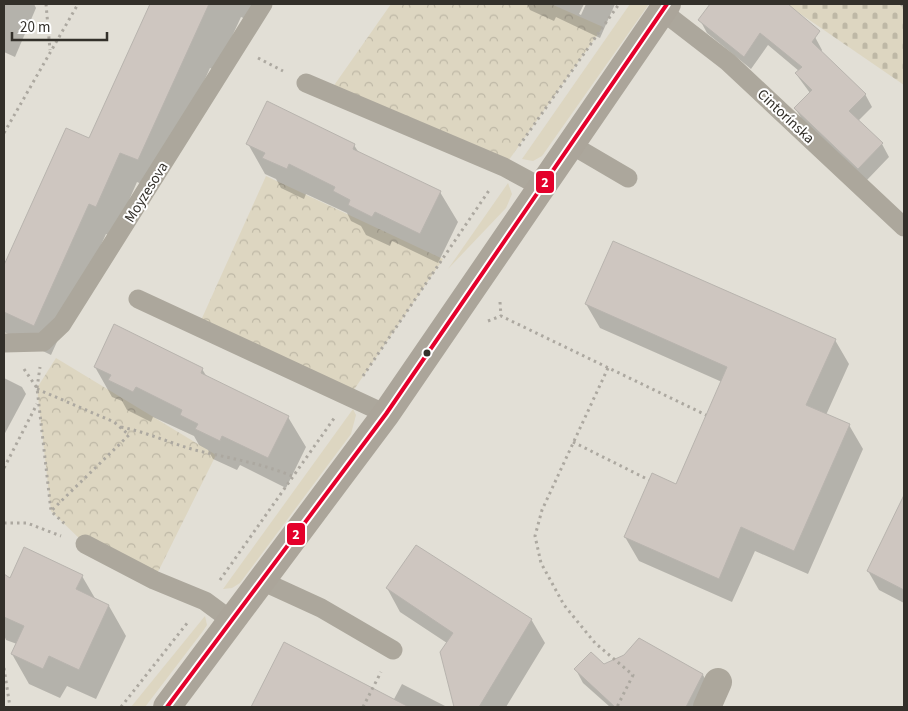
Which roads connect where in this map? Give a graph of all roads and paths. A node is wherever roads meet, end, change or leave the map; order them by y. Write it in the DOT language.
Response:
graph roads {
  1 [pos="46,4"];
  2 [pos="78,4"];
  3 [pos="263,4"];
  4 [pos="664,7"];
  5 [pos="236,47"];
  6 [pos="50,52"];
  7 [pos="306,83"];
  8 [pos="4,133"];
  9 [pos="570,144"];
  10 [pos="628,178"];
  11 [pos="541,187"];
  12 [pos="904,227"];
  13 [pos="138,299"];
  14 [pos="486,322"];
  15 [pos="43,342"];
  16 [pos="4,343"];
  17 [pos="608,368"];
  18 [pos="37,388"];
  19 [pos="38,403"];
  20 [pos="338,413"];
  21 [pos="386,414"];
  22 [pos="706,415"];
  23 [pos="120,427"];
  24 [pos="573,442"];
  25 [pos="4,468"];
  26 [pos="292,476"];
  27 [pos="649,480"];
  28 [pos="51,511"];
  29 [pos="4,523"];
  30 [pos="85,544"];
  31 [pos="262,581"];
  32 [pos="219,582"];
  33 [pos="188,621"];
  34 [pos="232,621"];
  35 [pos="393,650"];
  36 [pos="4,668"];
  37 [pos="718,682"];
  38 [pos="10,707"];
  39 [pos="121,707"];
  40 [pos="167,707"];
  41 [pos="363,707"];
  42 [pos="617,707"];
  43 [pos="707,707"];
  1 -- 6 [label="path"];
  2 -- 6 [label="path"];
  3 -- 5 [label="lane, Moyzesova"];
  4 -- 9 [label="street"];
  4 -- 12 [label="lane, Cintorínska"];
  5 -- 7 [label="path"];
  5 -- 15 [label="lane, Moyzesova"];
  6 -- 8 [label="path"];
  7 -- 11 [label="lane"];
  9 -- 10 [label="lane"];
  9 -- 11 [label="street"];
  11 -- 21 [label="street"];
  13 -- 21 [label="lane"];
  14 -- 17 [label="path"];
  15 -- 16 [label="lane"];
  15 -- 18 [label="path"];
  17 -- 22 [label="path"];
  17 -- 24 [label="path"];
  18 -- 19 [label="path"];
  18 -- 23 [label="path"];
  19 -- 25 [label="path"];
  19 -- 28 [label="path"];
  20 -- 26 [label="path"];
  21 -- 31 [label="street"];
  23 -- 26 [label="path"];
  23 -- 28 [label="path"];
  24 -- 27 [label="path"];
  24 -- 42 [label="path"];
  26 -- 32 [label="path"];
  28 -- 30 [label="path"];
  29 -- 30 [label="path"];
  30 -- 34 [label="lane"];
  31 -- 34 [label="street"];
  31 -- 35 [label="lane"];
  33 -- 39 [label="path"];
  34 -- 40 [label="street"];
  35 -- 41 [label="path"];
  36 -- 38 [label="path"];
  37 -- 43 [label="street"];
}
